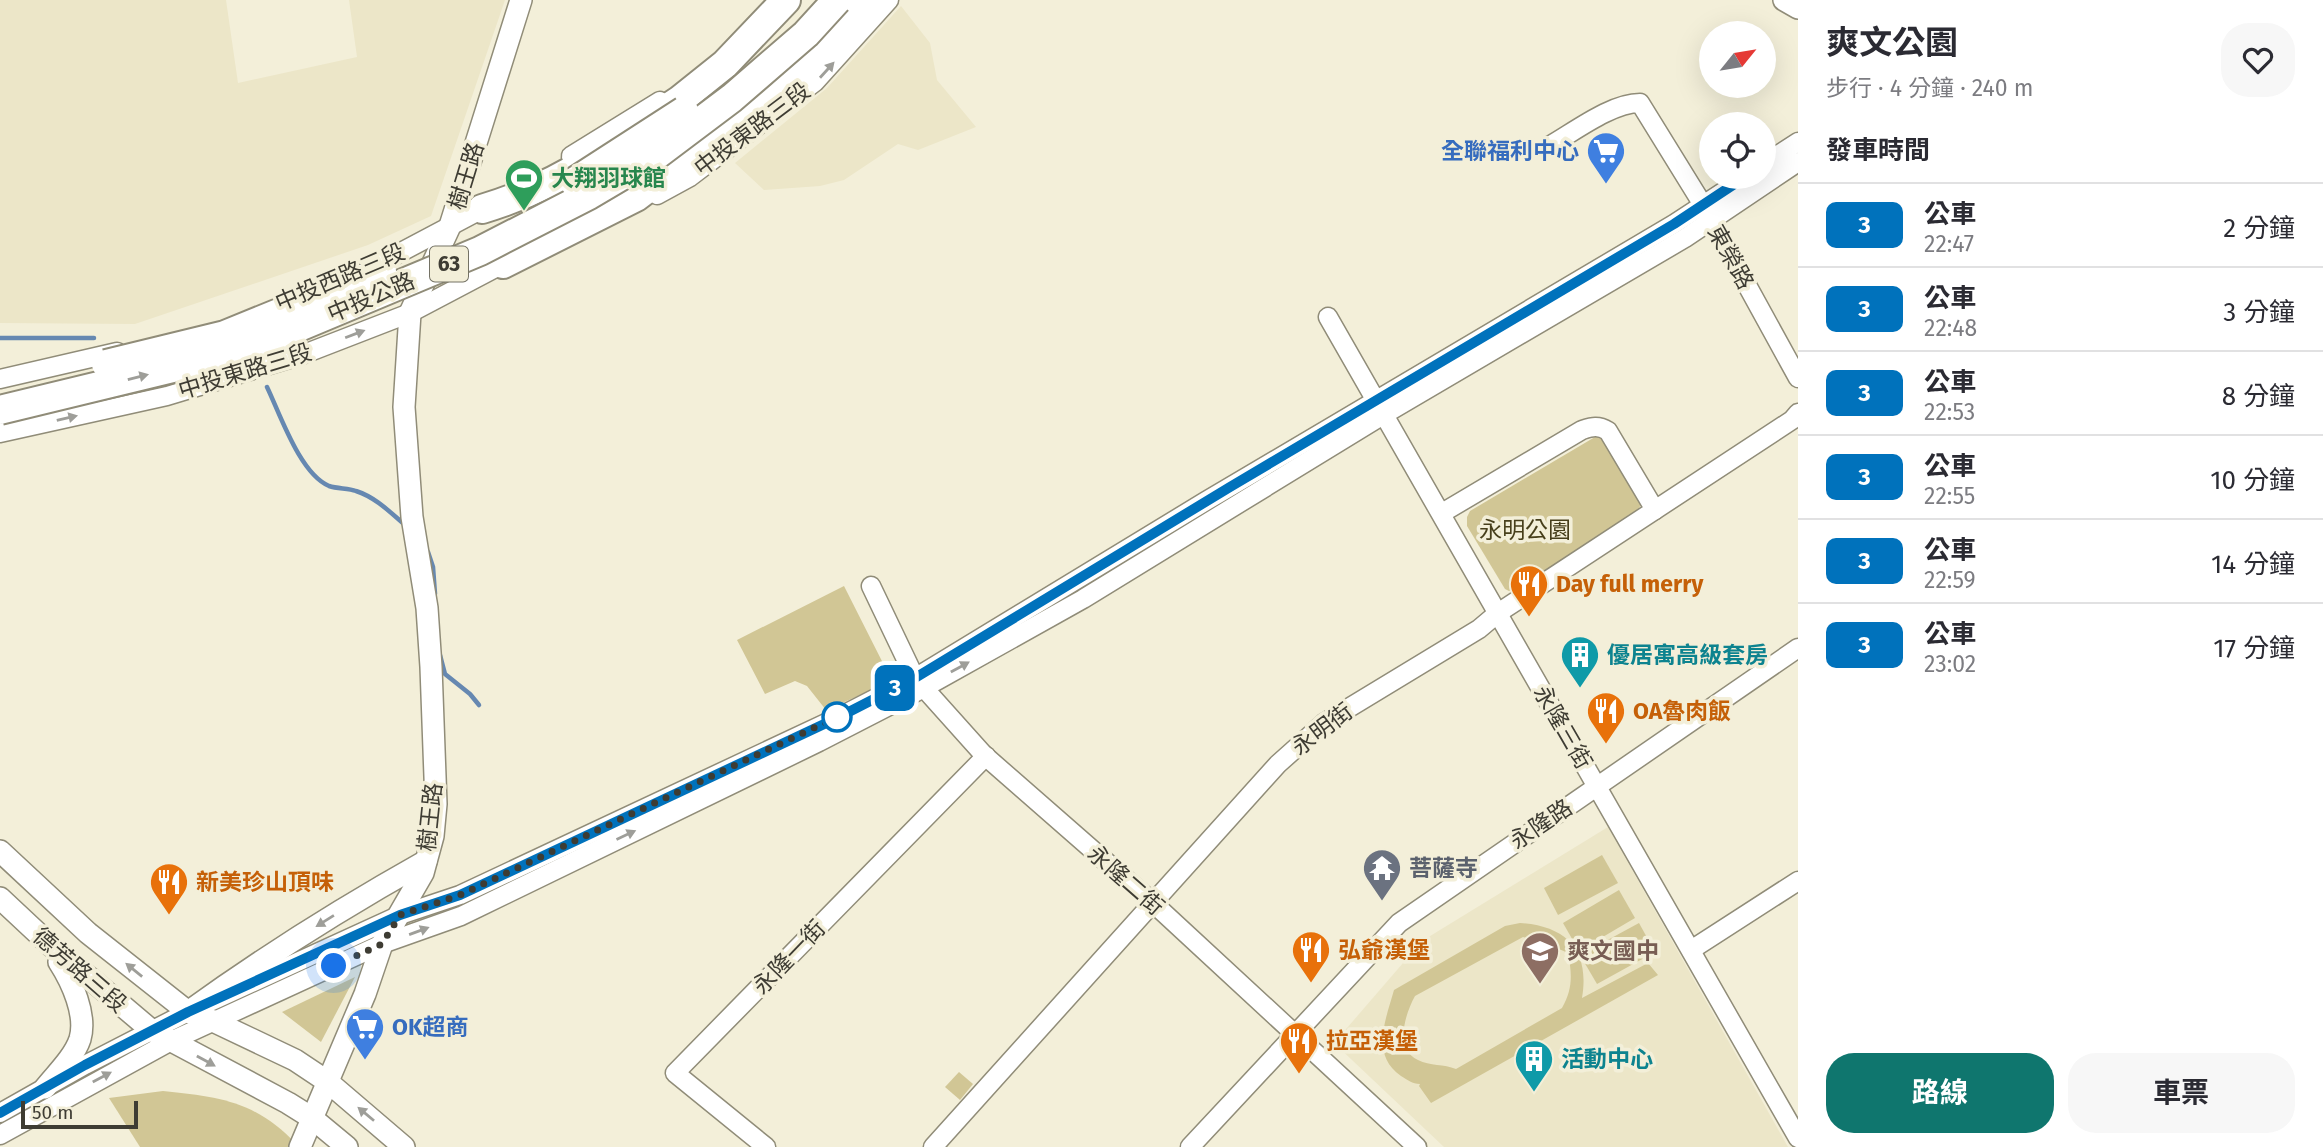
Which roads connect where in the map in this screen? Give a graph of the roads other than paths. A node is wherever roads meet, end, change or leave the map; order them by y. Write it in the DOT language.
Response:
graph roads {
  1 [pos="521,0"];
  2 [pos="780,0"];
  3 [pos="786,0"];
  4 [pos="813,0"];
  5 [pos="837,0"];
  6 [pos="867,0"];
  7 [pos="889,0"];
  8 [pos="1784,0"];
  9 [pos="1798,8"];
  10 [pos="1798,142"];
  11 [pos="1549,146"];
  12 [pos="1776,156"];
  13 [pos="1798,162"];
  14 [pos="1733,189"];
  15 [pos="482,209"];
  16 [pos="1707,213"];
  17 [pos="450,226"];
  18 [pos="503,264"];
  19 [pos="410,313"];
  20 [pos="1328,317"];
  21 [pos="235,319"];
  22 [pos="249,371"];
  23 [pos="1798,378"];
  24 [pos="0,379"];
  25 [pos="0,390"];
  26 [pos="1379,408"];
  27 [pos="0,410"];
  28 [pos="1798,413"];
  29 [pos="0,433"];
  30 [pos="1655,510"];
  31 [pos="1441,513"];
  32 [pos="871,586"];
  33 [pos="1498,613"];
  34 [pos="1798,648"];
  35 [pos="919,683"];
  36 [pos="986,756"];
  37 [pos="1597,785"];
  38 [pos="0,851"];
  39 [pos="426,861"];
  40 [pos="1798,881"];
  41 [pos="0,898"];
  42 [pos="1152,902"];
  43 [pos="400,915"];
  44 [pos="47,942"];
  45 [pos="382,944"];
  46 [pos="1691,950"];
  47 [pos="188,1012"];
  48 [pos="213,1021"];
  49 [pos="151,1030"];
  50 [pos="1296,1035"];
  51 [pos="171,1041"];
  52 [pos="328,1082"];
  53 [pos="45,1088"];
  54 [pos="0,1113"];
  55 [pos="312,1118"];
  56 [pos="0,1135"];
  57 [pos="1798,1138"];
  58 [pos="300,1147"];
  59 [pos="347,1147"];
  60 [pos="404,1147"];
  61 [pos="766,1147"];
  62 [pos="933,1147"];
  63 [pos="1190,1147"];
  64 [pos="1417,1147"];
  1 -- 17 [label="street, 樹王路"];
  2 -- 15 [label="street, 中投西路三段"];
  3 -- 15 [label="main road"];
  4 -- 25 [label="main road, 中投公路 / 63, bridge"];
  27 -- 5 [label="main road, 中投公路 / 63, one-way, bridge"];
  6 -- 18 [label="main road"];
  18 -- 7 [label="street, 中投東路三段, one-way"];
  8 -- 9 [label="street"];
  10 -- 12 [label="street"];
  11 -- 16 [label="street, 東榮路"];
  13 -- 16 [label="street"];
  14 -- 16 [label="street"];
  15 -- 17 [label="street, 中投西路三段"];
  16 -- 23 [label="street, 東榮路"];
  16 -- 26 [label="street"];
  17 -- 19 [label="street, 樹王路"];
  17 -- 21 [label="street, 中投西路三段"];
  18 -- 19 [label="street, 中投東路三段"];
  22 -- 19 [label="street, 中投東路三段, one-way"];
  19 -- 39 [label="street, 樹王路"];
  20 -- 26 [label="street, 永隆三街"];
  21 -- 22 [label="street"];
  21 -- 24 [label="street, 中投西路三段"];
  29 -- 22 [label="street, 中投東路三段, one-way"];
  26 -- 31 [label="street, 永隆三街"];
  26 -- 35 [label="street"];
  28 -- 30 [label="street, 永明街"];
  30 -- 31 [label="street"];
  30 -- 33 [label="street, 永明街"];
  31 -- 33 [label="street, 永隆三街"];
  32 -- 35 [label="street, 永隆二街"];
  33 -- 37 [label="street, 永隆三街"];
  33 -- 42 [label="street, 永明街"];
  34 -- 37 [label="street, 永隆路"];
  35 -- 36 [label="street, 永隆二街"];
  35 -- 43 [label="street"];
  45 -- 35 [label="street, one-way"];
  36 -- 42 [label="street, 永隆二街"];
  36 -- 61 [label="street, 永隆一街"];
  37 -- 46 [label="street, 永隆三街"];
  37 -- 50 [label="street, 永隆路"];
  47 -- 38 [label="street, 德芳路三段, one-way"];
  39 -- 43 [label="street, 樹王路"];
  39 -- 47 [label="street, one-way"];
  40 -- 46 [label="street"];
  41 -- 44 [label="street, 德芳路三段"];
  42 -- 50 [label="street, 永隆二街"];
  42 -- 62 [label="street, 永明街"];
  43 -- 45 [label="street, 樹王路"];
  43 -- 47 [label="street"];
  44 -- 49 [label="street, 德芳路三段"];
  44 -- 53 [label="street"];
  45 -- 48 [label="street"];
  45 -- 52 [label="street, 樹王路"];
  46 -- 57 [label="street, 永隆三街"];
  47 -- 48 [label="street, 德芳路三段"];
  47 -- 49 [label="street"];
  48 -- 51 [label="street"];
  48 -- 52 [label="street, 德芳路三段"];
  49 -- 51 [label="street, 德芳路三段"];
  49 -- 53 [label="street"];
  50 -- 63 [label="street, 永隆路"];
  50 -- 64 [label="street, 永隆二街"];
  51 -- 55 [label="street, 德芳路三段, one-way"];
  56 -- 51 [label="street, one-way"];
  52 -- 55 [label="street, 樹王路"];
  60 -- 52 [label="street, 德芳路三段, one-way"];
  53 -- 54 [label="street"];
  55 -- 58 [label="street, 樹王路"];
  55 -- 59 [label="street, 德芳路三段"];
}
